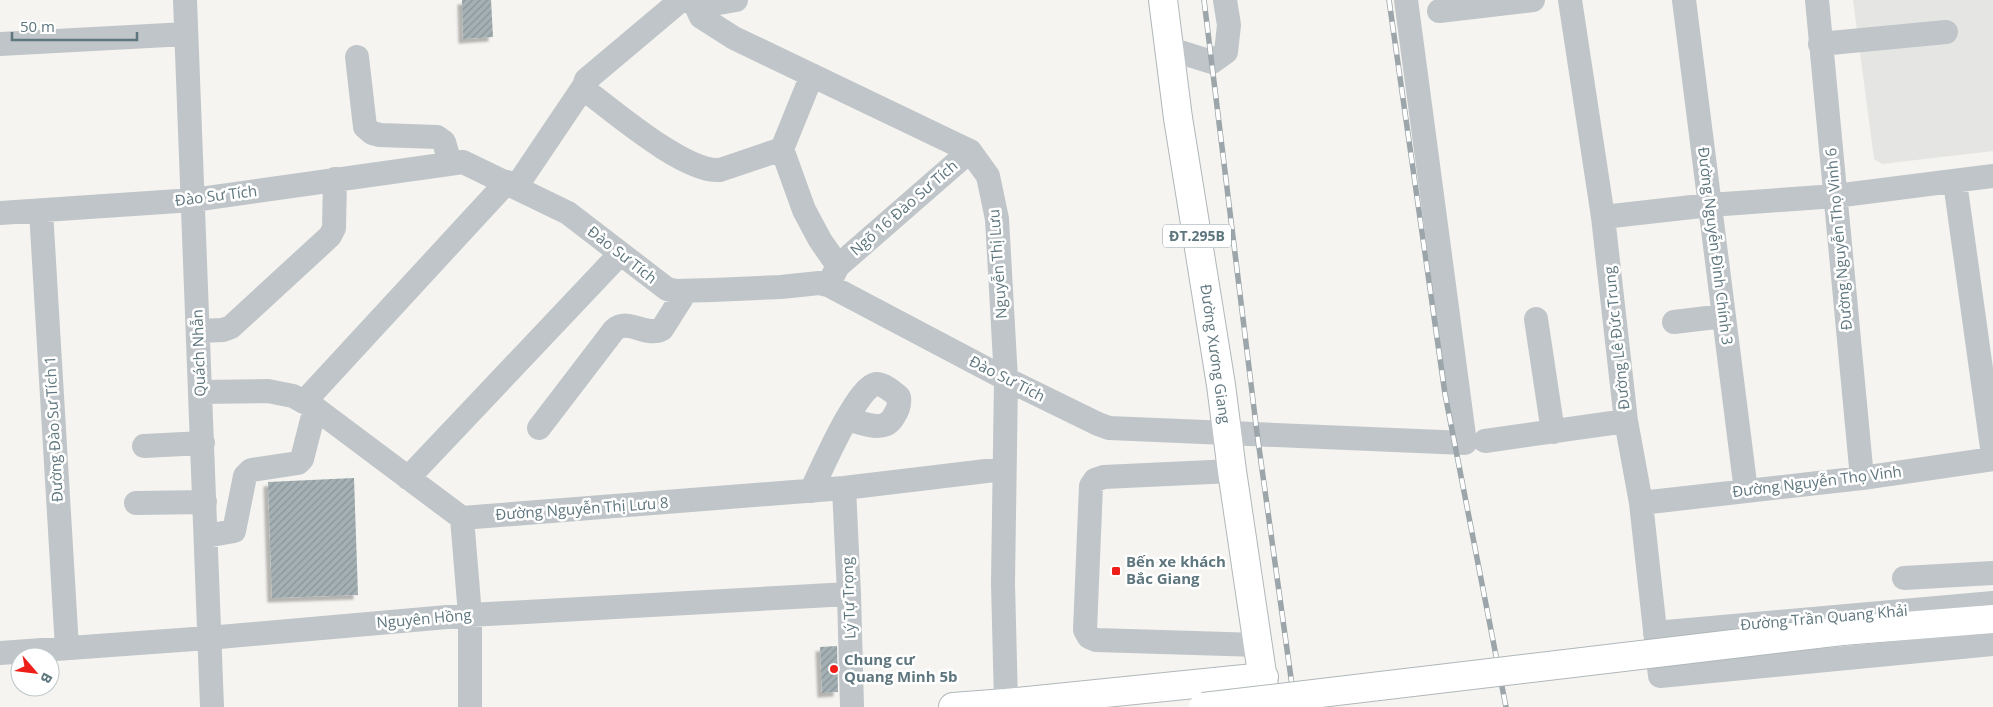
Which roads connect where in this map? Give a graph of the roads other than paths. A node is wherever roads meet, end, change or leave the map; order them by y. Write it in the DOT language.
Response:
graph roads {
  1 [pos="185,0"];
  2 [pos="736,0"];
  3 [pos="1164,0"];
  4 [pos="1225,0"];
  5 [pos="1406,0"];
  6 [pos="1534,0"];
  7 [pos="1570,0"];
  8 [pos="1684,0"];
  9 [pos="1817,0"];
  10 [pos="690,2"];
  11 [pos="1439,11"];
  12 [pos="1946,32"];
  13 [pos="186,34"];
  14 [pos="0,44"];
  15 [pos="1820,44"];
  16 [pos="1170,49"];
  17 [pos="357,57"];
  18 [pos="812,75"];
  19 [pos="584,86"];
  20 [pos="782,149"];
  21 [pos="970,151"];
  22 [pos="450,162"];
  23 [pos="1993,176"];
  24 [pos="335,179"];
  25 [pos="1955,182"];
  26 [pos="511,185"];
  27 [pos="1834,196"];
  28 [pos="193,200"];
  29 [pos="1710,205"];
  30 [pos="41,210"];
  31 [pos="0,213"];
  32 [pos="1603,217"];
  33 [pos="620,254"];
  34 [pos="833,275"];
  35 [pos="686,291"];
  36 [pos="1724,316"];
  37 [pos="1536,319"];
  38 [pos="1674,322"];
  39 [pos="198,331"];
  40 [pos="1006,379"];
  41 [pos="201,392"];
  42 [pos="309,405"];
  43 [pos="847,419"];
  44 [pos="1626,422"];
  45 [pos="539,428"];
  46 [pos="1553,432"];
  47 [pos="1227,433"];
  48 [pos="1485,441"];
  49 [pos="202,443"];
  50 [pos="144,446"];
  51 [pos="1993,455"];
  52 [pos="1993,459"];
  53 [pos="1003,469"];
  54 [pos="1232,471"];
  55 [pos="408,478"];
  56 [pos="1862,478"];
  57 [pos="844,488"];
  58 [pos="811,491"];
  59 [pos="1746,492"];
  60 [pos="136,502"];
  61 [pos="205,502"];
  62 [pos="1641,503"];
  63 [pos="462,518"];
  64 [pos="206,536"];
  65 [pos="1993,573"];
  66 [pos="1904,578"];
  67 [pos="849,594"];
  68 [pos="1993,603"];
  69 [pos="470,615"];
  70 [pos="1993,620"];
  71 [pos="1655,633"];
  72 [pos="208,638"];
  73 [pos="1993,644"];
  74 [pos="1259,645"];
  75 [pos="67,648"];
  76 [pos="0,653"];
  77 [pos="1264,677"];
  78 [pos="1006,703"];
  79 [pos="212,707"];
  80 [pos="470,707"];
  81 [pos="852,707"];
  82 [pos="953,707"];
  83 [pos="1203,707"];
  84 [pos="1267,707"];
  1 -- 13 [label="street, Quách Nhẫn"];
  2 -- 10 [label="street"];
  3 -- 16 [label="main road, Đường Xương Giang / ĐT.295B"];
  4 -- 16 [label="street"];
  5 -- 47 [label="street, Đào Sư Tích"];
  6 -- 11 [label="street"];
  7 -- 32 [label="street, Đường Lê Đức Trung"];
  8 -- 29 [label="street, Đường Nguyễn Đình Chính 3"];
  9 -- 15 [label="street, Đường Nguyễn Thọ Vinh 6"];
  10 -- 18 [label="street, Nguyễn Thị Lưu"];
  10 -- 19 [label="street"];
  12 -- 15 [label="street"];
  13 -- 14 [label="street"];
  13 -- 28 [label="street, Quách Nhẫn"];
  15 -- 27 [label="street, Đường Nguyễn Thọ Vinh 6"];
  16 -- 47 [label="main road, Đường Xương Giang / ĐT.295B"];
  17 -- 22 [label="street"];
  18 -- 20 [label="street"];
  18 -- 21 [label="street, Nguyễn Thị Lưu"];
  19 -- 20 [label="street"];
  19 -- 26 [label="street"];
  20 -- 34 [label="street"];
  21 -- 34 [label="street, Ngõ 16 Đào Sư Tích"];
  21 -- 40 [label="street, Nguyễn Thị Lưu"];
  22 -- 24 [label="street, Đào Sư Tích"];
  22 -- 26 [label="street, Đào Sư Tích"];
  23 -- 25 [label="street"];
  24 -- 28 [label="street, Đào Sư Tích"];
  24 -- 39 [label="street"];
  25 -- 27 [label="street"];
  25 -- 51 [label="street"];
  26 -- 33 [label="street, Đào Sư Tích"];
  26 -- 42 [label="street"];
  27 -- 29 [label="street"];
  27 -- 56 [label="street, Đường Nguyễn Thọ Vinh 6"];
  28 -- 30 [label="street, Đào Sư Tích"];
  28 -- 39 [label="street, Quách Nhẫn"];
  29 -- 32 [label="street"];
  29 -- 36 [label="street, Đường Nguyễn Đình Chính 3"];
  30 -- 31 [label="street, Đào Sư Tích"];
  30 -- 75 [label="street, Đường Đào Sư Tích 1"];
  32 -- 44 [label="street, Đường Lê Đức Trung"];
  33 -- 35 [label="street, Đào Sư Tích"];
  33 -- 55 [label="street"];
  34 -- 35 [label="street, Đào Sư Tích"];
  34 -- 40 [label="street, Đào Sư Tích"];
  35 -- 45 [label="street"];
  36 -- 38 [label="street"];
  36 -- 59 [label="street, Đường Nguyễn Đình Chính 3"];
  37 -- 46 [label="street"];
  39 -- 41 [label="street, Quách Nhẫn"];
  40 -- 47 [label="street, Đào Sư Tích"];
  40 -- 53 [label="street, Nguyễn Thị Lưu"];
  41 -- 42 [label="street"];
  41 -- 49 [label="street, Quách Nhẫn"];
  42 -- 55 [label="street"];
  42 -- 64 [label="street"];
  43 -- 58 [label="street"];
  44 -- 46 [label="street"];
  44 -- 62 [label="street, Đường Lê Đức Trung"];
  46 -- 48 [label="street"];
  47 -- 54 [label="main road, Đường Xương Giang / ĐT.295B"];
  49 -- 50 [label="street"];
  49 -- 61 [label="street, Quách Nhẫn"];
  52 -- 56 [label="street, Đường Nguyễn Thọ Vinh"];
  53 -- 57 [label="street, Đường Nguyễn Thị Lưu 8"];
  53 -- 78 [label="street, Nguyễn Thị Lưu"];
  54 -- 74 [label="main road, Đường Xương Giang / ĐT.295B"];
  54 -- 74 [label="street"];
  55 -- 63 [label="street"];
  56 -- 59 [label="street, Đường Nguyễn Thọ Vinh"];
  57 -- 58 [label="street, Đường Nguyễn Thị Lưu 8"];
  57 -- 67 [label="street, Lý Tự Trọng"];
  58 -- 63 [label="street, Đường Nguyễn Thị Lưu 8"];
  59 -- 62 [label="street, Đường Nguyễn Thọ Vinh"];
  60 -- 61 [label="street"];
  61 -- 64 [label="street, Quách Nhẫn"];
  62 -- 71 [label="street, Đường Lê Đức Trung"];
  63 -- 69 [label="street"];
  64 -- 72 [label="street, Quách Nhẫn"];
  65 -- 66 [label="street"];
  67 -- 69 [label="street, Nguyên Hồng"];
  67 -- 81 [label="street, Lý Tự Trọng"];
  68 -- 71 [label="street, Đường Trần Quang Khải"];
  69 -- 72 [label="street, Nguyên Hồng"];
  69 -- 80 [label="street"];
  70 -- 83 [label="main road, bridge"];
  71 -- 73 [label="street, Đường Lê Đức Trung"];
  72 -- 75 [label="street, Nguyên Hồng"];
  72 -- 79 [label="street, Quách Nhẫn"];
  74 -- 77 [label="main road, Đường Xương Giang / ĐT.295B"];
  75 -- 76 [label="street, Nguyên Hồng"];
  77 -- 78 [label="main road"];
  77 -- 84 [label="main road, Đường Xương Giang / ĐT.295B"];
  78 -- 82 [label="main road"];
}
